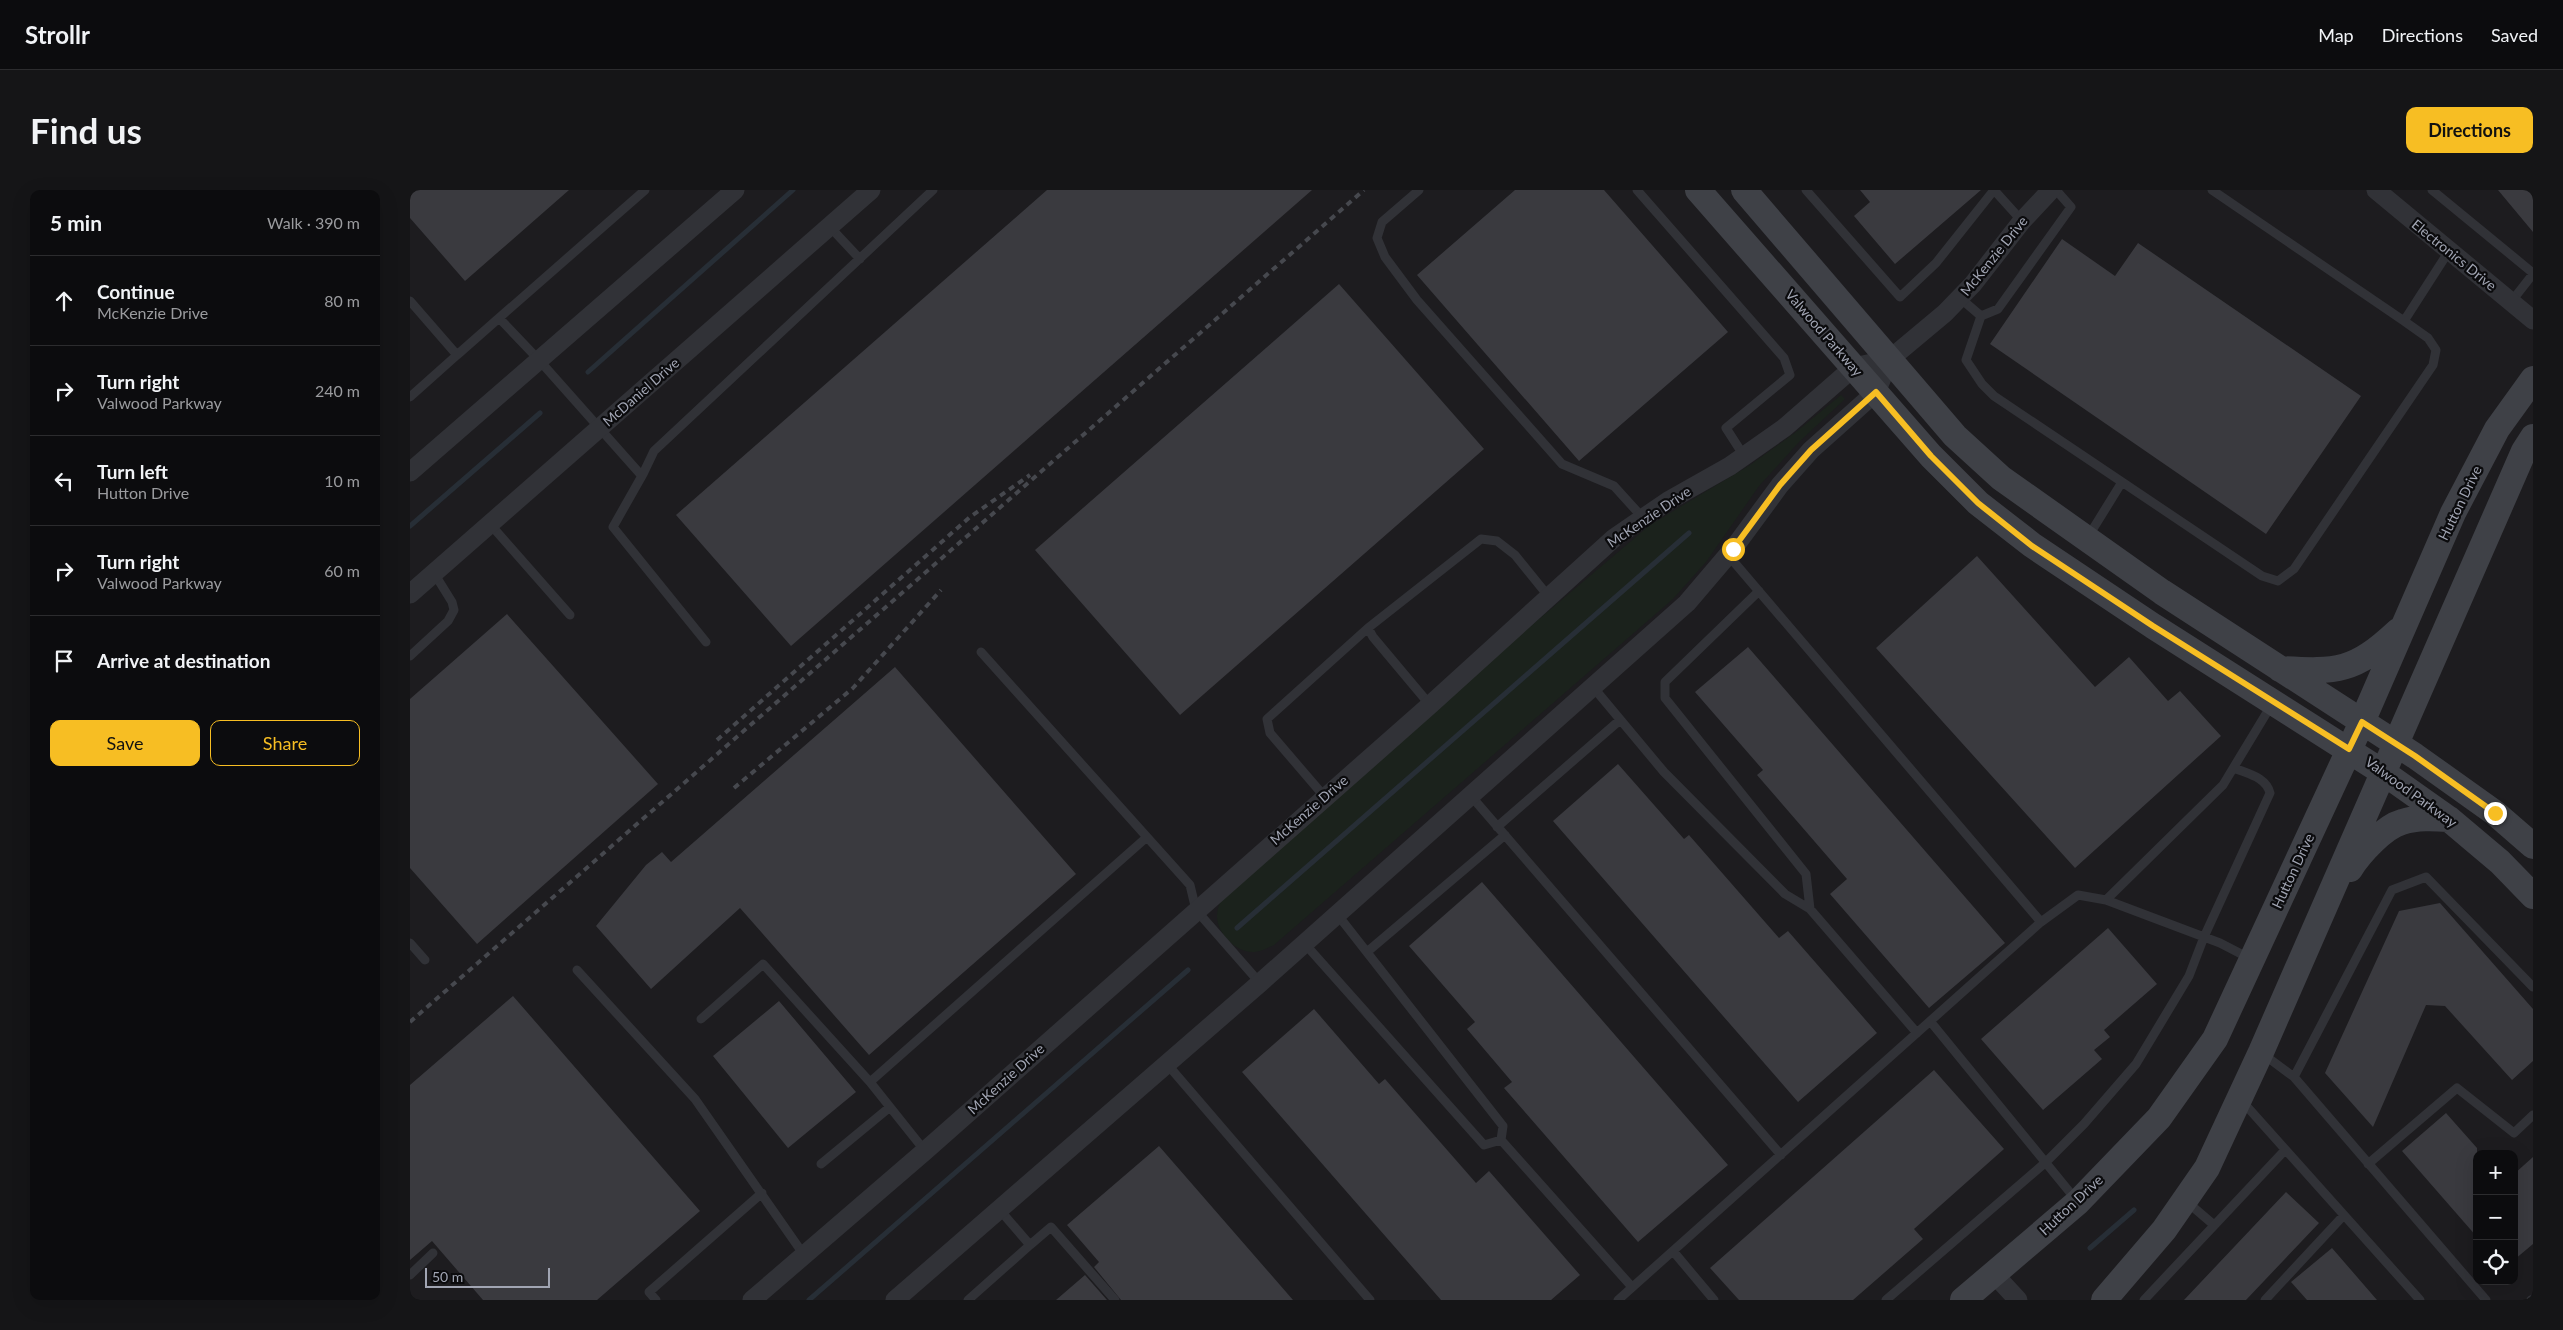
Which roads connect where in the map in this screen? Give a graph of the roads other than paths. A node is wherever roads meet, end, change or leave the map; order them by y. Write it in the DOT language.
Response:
graph roads {
  1 [pos="645,190"];
  2 [pos="735,190"];
  3 [pos="871,190"];
  4 [pos="933,190"];
  5 [pos="1419,190"];
  6 [pos="1637,190"];
  7 [pos="1698,190"];
  8 [pos="1806,190"];
  9 [pos="1994,190"];
  10 [pos="2052,190"];
  11 [pos="2056,190"];
  12 [pos="2212,190"];
  13 [pos="2376,190"];
  14 [pos="2432,190"];
  15 [pos="1752,193"];
  16 [pos="2022,221"];
  17 [pos="830,227"];
  18 [pos="2449,250"];
  19 [pos="860,259"];
  20 [pos="2533,273"];
  21 [pos="1960,298"];
  22 [pos="410,301"];
  23 [pos="2511,302"];
  24 [pos="1982,316"];
  25 [pos="499,318"];
  26 [pos="2533,320"];
  27 [pos="2404,321"];
  28 [pos="458,355"];
  29 [pos="1890,359"];
  30 [pos="539,360"];
  31 [pos="1854,367"];
  32 [pos="2533,379"];
  33 [pos="1876,392"];
  34 [pos="410,397"];
  35 [pos="600,428"];
  36 [pos="2533,437"];
  37 [pos="1744,456"];
  38 [pos="410,472"];
  39 [pos="642,476"];
  40 [pos="2122,482"];
  41 [pos="1643,518"];
  42 [pos="490,524"];
  43 [pos="2087,539"];
  44 [pos="1728,555"];
  45 [pos="434,573"];
  46 [pos="1759,591"];
  47 [pos="410,594"];
  48 [pos="1550,597"];
  49 [pos="570,615"];
  50 [pos="2404,625"];
  51 [pos="1368,628"];
  52 [pos="706,642"];
  53 [pos="981,652"];
  54 [pos="410,656"];
  55 [pos="2280,669"];
  56 [pos="1592,687"];
  57 [pos="2274,701"];
  58 [pos="1430,705"];
  59 [pos="1620,720"];
  60 [pos="2362,722"];
  61 [pos="2397,744"];
  62 [pos="2349,749"];
  63 [pos="2234,768"];
  64 [pos="2384,773"];
  65 [pos="1324,796"];
  66 [pos="1470,796"];
  67 [pos="2449,819"];
  68 [pos="1497,827"];
  69 [pos="1505,835"];
  70 [pos="1147,837"];
  71 [pos="2533,846"];
  72 [pos="2533,896"];
  73 [pos="2106,900"];
  74 [pos="1810,909"];
  75 [pos="2323,909"];
  76 [pos="1196,910"];
  77 [pos="1337,914"];
  78 [pos="2041,922"];
  79 [pos="2204,937"];
  80 [pos="410,943"];
  81 [pos="1305,944"];
  82 [pos="1367,952"];
  83 [pos="2252,959"];
  84 [pos="425,960"];
  85 [pos="577,970"];
  86 [pos="1260,983"];
  87 [pos="2533,987"];
  88 [pos="701,1019"];
  89 [pos="1930,1021"];
  90 [pos="1917,1033"];
  91 [pos="2261,1052"];
  92 [pos="1167,1064"];
  93 [pos="2294,1077"];
  94 [pos="870,1082"];
  95 [pos="2239,1099"];
  96 [pos="890,1107"];
  97 [pos="2533,1115"];
  98 [pos="1501,1140"];
  99 [pos="2285,1150"];
  100 [pos="925,1151"];
  101 [pos="1781,1155"];
  102 [pos="2046,1162"];
  103 [pos="821,1164"];
  104 [pos="2368,1164"];
  105 [pos="762,1193"];
  106 [pos="2185,1200"];
  107 [pos="2078,1202"];
  108 [pos="1000,1209"];
  109 [pos="2344,1215"];
  110 [pos="2214,1225"];
  111 [pos="1030,1245"];
  112 [pos="1673,1251"];
  113 [pos="434,1253"];
  114 [pos="804,1255"];
  115 [pos="1994,1274"];
  116 [pos="410,1275"];
  117 [pos="1632,1287"];
  118 [pos="656,1300"];
  119 [pos="752,1300"];
  120 [pos="895,1300"];
  121 [pos="968,1300"];
  122 [pos="1115,1300"];
  123 [pos="1370,1300"];
  124 [pos="1618,1300"];
  125 [pos="1714,1300"];
  126 [pos="1886,1300"];
  127 [pos="1963,1300"];
  128 [pos="2018,1300"];
  129 [pos="2104,1300"];
  130 [pos="2144,1300"];
  131 [pos="2265,1300"];
  132 [pos="2420,1300"];
  133 [pos="2486,1300"];
  1 -- 25 [label="lane"];
  2 -- 30 [label="street"];
  3 -- 17 [label="street, McDaniel Drive"];
  4 -- 19 [label="lane"];
  5 -- 41 [label="lane"];
  6 -- 37 [label="lane"];
  7 -- 31 [label="main road, Valwood Parkway"];
  8 -- 9 [label="lane"];
  9 -- 16 [label="lane"];
  10 -- 16 [label="street, McKenzie Drive"];
  11 -- 24 [label="lane"];
  12 -- 27 [label="lane"];
  13 -- 18 [label="street, Electronics Drive"];
  14 -- 20 [label="lane"];
  15 -- 29 [label="main road"];
  16 -- 21 [label="street, McKenzie Drive"];
  17 -- 19 [label="lane"];
  17 -- 35 [label="street, McDaniel Drive"];
  18 -- 23 [label="street, Electronics Drive"];
  18 -- 27 [label="lane"];
  19 -- 39 [label="lane"];
  20 -- 23 [label="lane"];
  21 -- 24 [label="lane"];
  21 -- 29 [label="street, McKenzie Drive"];
  22 -- 28 [label="lane"];
  23 -- 26 [label="street, Electronics Drive"];
  24 -- 40 [label="lane"];
  25 -- 28 [label="lane"];
  25 -- 30 [label="lane"];
  27 -- 40 [label="lane"];
  28 -- 34 [label="lane"];
  29 -- 31 [label="street, McKenzie Drive"];
  29 -- 33 [label="street, McKenzie Drive"];
  29 -- 43 [label="main road"];
  30 -- 35 [label="lane"];
  30 -- 38 [label="street"];
  31 -- 33 [label="main road, Valwood Parkway"];
  31 -- 37 [label="street, McKenzie Drive"];
  32 -- 50 [label="main road, Hutton Drive"];
  33 -- 44 [label="street, McKenzie Drive"];
  33 -- 57 [label="main road, Valwood Parkway"];
  35 -- 39 [label="lane"];
  35 -- 42 [label="street, McDaniel Drive"];
  36 -- 61 [label="main road"];
  37 -- 41 [label="street, McKenzie Drive"];
  39 -- 52 [label="lane"];
  40 -- 43 [label="lane"];
  41 -- 48 [label="street, McKenzie Drive"];
  42 -- 45 [label="street, McDaniel Drive"];
  42 -- 49 [label="lane"];
  43 -- 55 [label="main road"];
  44 -- 46 [label="lane"];
  44 -- 56 [label="street, McKenzie Drive"];
  45 -- 47 [label="street, McDaniel Drive"];
  45 -- 54 [label="lane"];
  46 -- 74 [label="lane"];
  46 -- 78 [label="lane"];
  48 -- 51 [label="lane"];
  48 -- 58 [label="street, McKenzie Drive"];
  50 -- 55 [label="main road"];
  50 -- 60 [label="main road, Hutton Drive"];
  51 -- 58 [label="lane"];
  51 -- 65 [label="lane"];
  53 -- 70 [label="lane"];
  55 -- 60 [label="main road"];
  56 -- 59 [label="lane"];
  56 -- 66 [label="street, McKenzie Drive"];
  57 -- 62 [label="main road, Valwood Parkway"];
  57 -- 63 [label="lane"];
  58 -- 65 [label="street, McKenzie Drive"];
  59 -- 68 [label="lane"];
  59 -- 74 [label="lane"];
  60 -- 61 [label="main road"];
  60 -- 62 [label="main road, Hutton Drive"];
  61 -- 64 [label="main road"];
  61 -- 71 [label="main road"];
  62 -- 64 [label="main road, Valwood Parkway"];
  62 -- 83 [label="main road, Hutton Drive"];
  63 -- 73 [label="lane"];
  63 -- 79 [label="lane"];
  64 -- 67 [label="main road, Valwood Parkway"];
  64 -- 75 [label="main road"];
  65 -- 76 [label="street, McKenzie Drive"];
  66 -- 68 [label="lane"];
  66 -- 77 [label="street, McKenzie Drive"];
  67 -- 72 [label="main road, Valwood Parkway"];
  67 -- 75 [label="main road"];
  68 -- 69 [label="lane"];
  69 -- 82 [label="lane"];
  69 -- 101 [label="lane"];
  70 -- 76 [label="lane"];
  70 -- 94 [label="lane"];
  73 -- 78 [label="lane"];
  73 -- 79 [label="lane"];
  74 -- 90 [label="lane"];
  75 -- 91 [label="main road"];
  76 -- 86 [label="lane"];
  76 -- 100 [label="street, McKenzie Drive"];
  77 -- 81 [label="street, McKenzie Drive"];
  77 -- 82 [label="lane"];
  78 -- 89 [label="lane"];
  79 -- 83 [label="lane"];
  79 -- 102 [label="lane"];
  80 -- 84 [label="lane"];
  81 -- 86 [label="street, McKenzie Drive"];
  81 -- 98 [label="lane"];
  82 -- 98 [label="lane"];
  83 -- 107 [label="main road, Hutton Drive"];
  85 -- 105 [label="lane"];
  86 -- 92 [label="street, McKenzie Drive"];
  87 -- 93 [label="lane"];
  88 -- 94 [label="lane"];
  89 -- 90 [label="lane"];
  89 -- 102 [label="lane"];
  90 -- 101 [label="lane"];
  91 -- 93 [label="lane"];
  91 -- 95 [label="main road"];
  92 -- 108 [label="street, McKenzie Drive"];
  92 -- 123 [label="lane"];
  93 -- 104 [label="lane"];
  94 -- 96 [label="lane"];
  95 -- 99 [label="lane"];
  95 -- 106 [label="main road"];
  96 -- 100 [label="lane"];
  96 -- 103 [label="lane"];
  97 -- 104 [label="lane"];
  98 -- 117 [label="lane"];
  99 -- 109 [label="lane"];
  99 -- 110 [label="lane"];
  100 -- 114 [label="street, McKenzie Drive"];
  101 -- 112 [label="lane"];
  102 -- 107 [label="lane"];
  102 -- 126 [label="lane"];
  104 -- 133 [label="lane"];
  105 -- 114 [label="lane"];
  105 -- 118 [label="lane"];
  106 -- 110 [label="lane"];
  106 -- 129 [label="main road"];
  107 -- 115 [label="main road, Hutton Drive"];
  108 -- 111 [label="lane"];
  108 -- 120 [label="street, McKenzie Drive"];
  109 -- 131 [label="lane"];
  109 -- 132 [label="lane"];
  110 -- 130 [label="lane"];
  111 -- 121 [label="lane"];
  111 -- 122 [label="lane"];
  112 -- 117 [label="lane"];
  112 -- 125 [label="lane"];
  113 -- 116 [label="lane"];
  114 -- 119 [label="street, McKenzie Drive"];
  115 -- 127 [label="main road, Hutton Drive"];
  115 -- 128 [label="street"];
  117 -- 124 [label="lane"];
}
